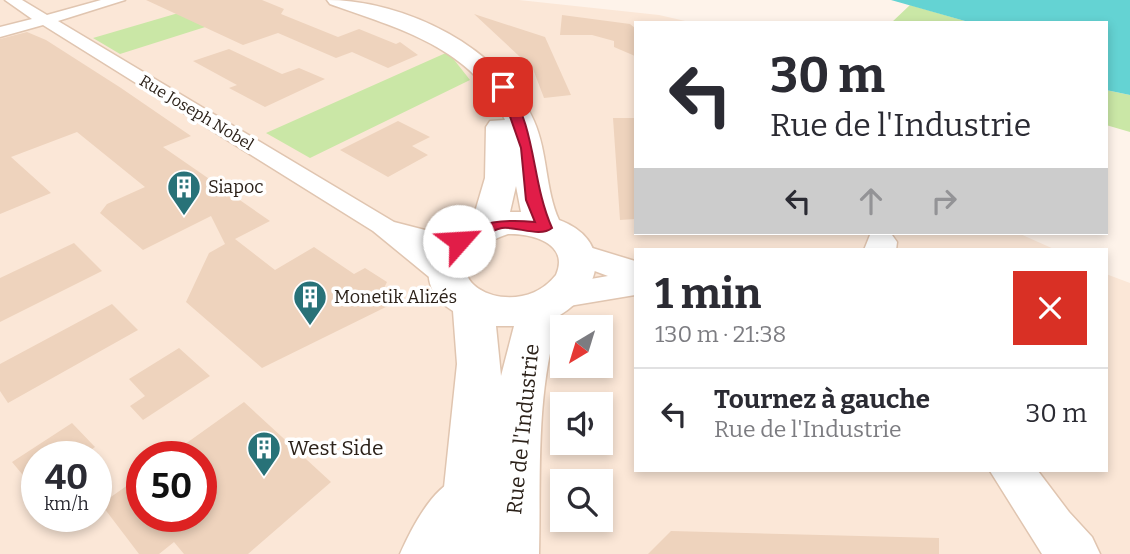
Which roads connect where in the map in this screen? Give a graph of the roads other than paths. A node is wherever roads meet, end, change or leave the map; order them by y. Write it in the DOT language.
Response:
graph roads {
  1 [pos="12,0"];
  2 [pos="118,0"];
  3 [pos="337,0"];
  4 [pos="45,20"];
  5 [pos="0,32"];
  6 [pos="452,46"];
  7 [pos="382,225"];
  8 [pos="545,228"];
  9 [pos="475,232"];
  10 [pos="576,253"];
  11 [pos="634,272"];
  12 [pos="634,283"];
  13 [pos="459,290"];
  14 [pos="552,301"];
  15 [pos="472,458"];
  16 [pos="1013,472"];
  17 [pos="421,554"];
  18 [pos="465,554"];
  19 [pos="511,554"];
  20 [pos="1075,554"];
  1 -- 4 [label="street, Rue Joseph Nobel"];
  2 -- 4 [label="street"];
  3 -- 6 [label="main road"];
  4 -- 5 [label="street"];
  4 -- 7 [label="street, Rue Joseph Nobel"];
  6 -- 8 [label="main road"];
  6 -- 9 [label="main road"];
  7 -- 9 [label="street, Rue Joseph Nobel"];
  7 -- 13 [label="street, Rue Joseph Nobel"];
  8 -- 9 [label="main road"];
  8 -- 10 [label="main road"];
  9 -- 13 [label="main road"];
  10 -- 11 [label="street"];
  10 -- 14 [label="main road, Rue de l'Industrie"];
  12 -- 14 [label="street"];
  13 -- 14 [label="main road"];
  13 -- 15 [label="main road"];
  14 -- 19 [label="main road, Rue de l'Industrie"];
  15 -- 17 [label="street"];
  15 -- 18 [label="main road"];
  16 -- 20 [label="street"];
}
